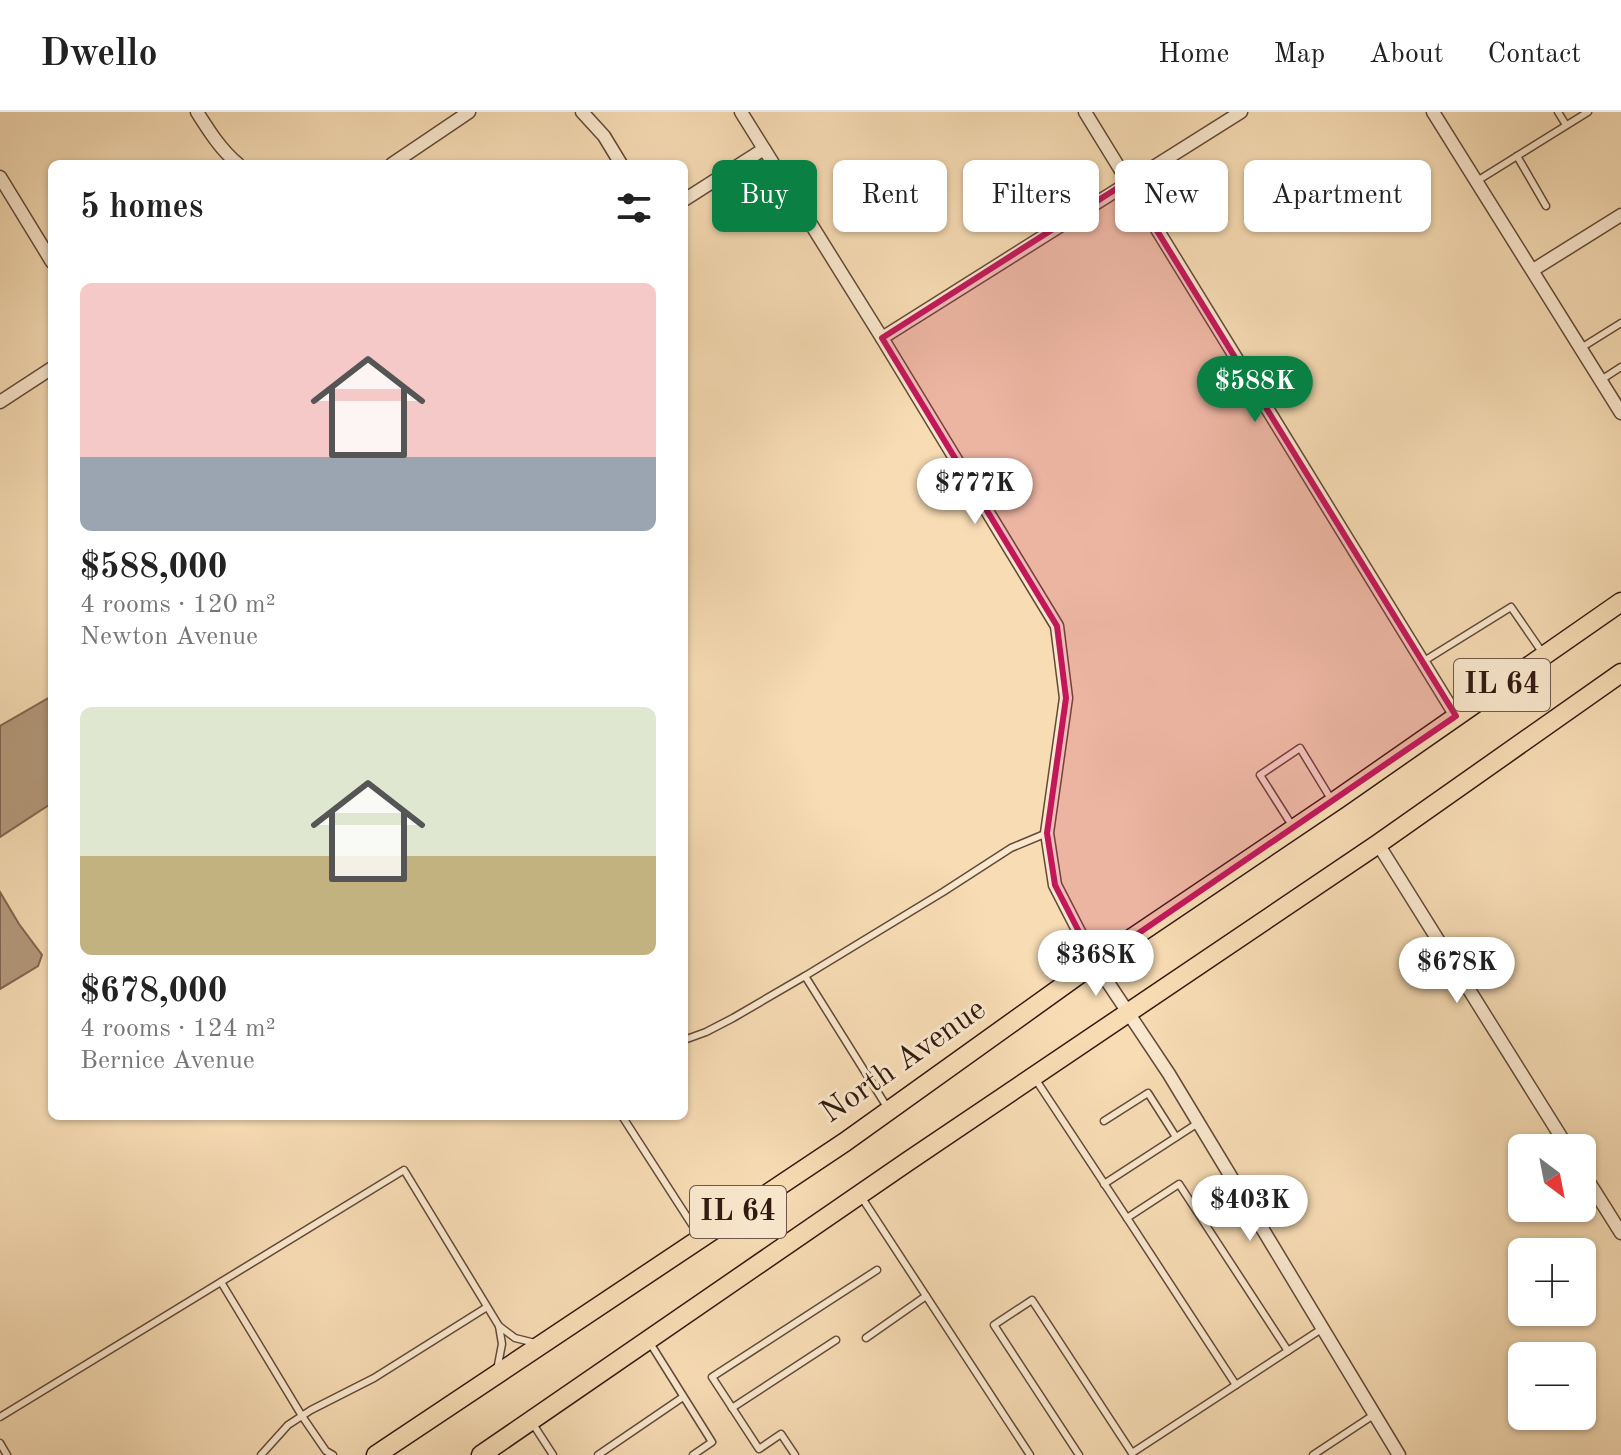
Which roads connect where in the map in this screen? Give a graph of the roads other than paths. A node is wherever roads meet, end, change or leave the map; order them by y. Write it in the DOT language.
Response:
graph roads {
  1 [pos="197,112"];
  2 [pos="469,112"];
  3 [pos="582,112"];
  4 [pos="741,112"];
  5 [pos="1085,112"];
  6 [pos="1241,112"];
  7 [pos="1433,112"];
  8 [pos="1558,112"];
  9 [pos="1588,112"];
  10 [pos="1566,125"];
  11 [pos="764,149"];
  12 [pos="1517,156"];
  13 [pos="233,160"];
  14 [pos="398,160"];
  15 [pos="619,160"];
  16 [pos="1163,160"];
  17 [pos="1115,162"];
  18 [pos="0,177"];
  19 [pos="1477,181"];
  20 [pos="1115,190"];
  21 [pos="688,197"];
  22 [pos="1546,206"];
  23 [pos="1621,215"];
  24 [pos="1158,232"];
  25 [pos="48,255"];
  26 [pos="1533,270"];
  27 [pos="1621,323"];
  28 [pos="882,338"];
  29 [pos="1581,348"];
  30 [pos="1621,367"];
  31 [pos="48,371"];
  32 [pos="1601,380"];
  33 [pos="0,402"];
  34 [pos="1621,413"];
  35 [pos="1621,602"];
  36 [pos="1544,655"];
  37 [pos="1422,662"];
  38 [pos="1621,673"];
  39 [pos="1456,716"];
  40 [pos="1333,802"];
  41 [pos="1294,829"];
  42 [pos="1047,833"];
  43 [pos="1378,844"];
  44 [pos="1095,963"];
  45 [pos="805,976"];
  46 [pos="1127,1014"];
  47 [pos="688,1039"];
  48 [pos="1034,1077"];
  49 [pos="889,1110"];
  50 [pos="625,1120"];
  51 [pos="1104,1121"];
  52 [pos="1198,1123"];
  53 [pos="1559,1134"];
  54 [pos="1176,1137"];
  55 [pos="1104,1184"];
  56 [pos="1596,1193"];
  57 [pos="860,1195"];
  58 [pos="1127,1218"];
  59 [pos="1621,1233"];
  60 [pos="700,1237"];
  61 [pos="877,1270"];
  62 [pos="221,1282"];
  63 [pos="926,1296"];
  64 [pos="487,1307"];
  65 [pos="499,1326"];
  66 [pos="1323,1328"];
  67 [pos="866,1338"];
  68 [pos="648,1340"];
  69 [pos="836,1340"];
  70 [pos="541,1345"];
  71 [pos="1288,1351"];
  72 [pos="497,1374"];
  73 [pos="1236,1385"];
  74 [pos="683,1397"];
  75 [pos="732,1408"];
  76 [pos="1375,1414"];
  77 [pos="302,1416"];
  78 [pos="0,1417"];
  79 [pos="531,1421"];
  80 [pos="0,1443"];
  81 [pos="326,1453"];
  82 [pos="696,1454"];
  83 [pos="1130,1454"];
  84 [pos="7,1455"];
  85 [pos="261,1455"];
  86 [pos="333,1455"];
  87 [pos="376,1455"];
  88 [pos="481,1455"];
  89 [pos="553,1455"];
  90 [pos="598,1455"];
  91 [pos="795,1455"];
  92 [pos="1030,1455"];
  93 [pos="1079,1455"];
  94 [pos="1313,1455"];
  95 [pos="1399,1455"];
  1 -- 13 [label="street"];
  2 -- 14 [label="street"];
  3 -- 15 [label="street"];
  4 -- 11 [label="street"];
  5 -- 17 [label="street"];
  6 -- 16 [label="street"];
  7 -- 19 [label="street"];
  8 -- 10 [label="lane"];
  9 -- 10 [label="lane"];
  10 -- 12 [label="lane"];
  11 -- 21 [label="street"];
  11 -- 28 [label="street"];
  12 -- 19 [label="lane"];
  12 -- 22 [label="lane"];
  18 -- 25 [label="street"];
  19 -- 26 [label="street"];
  20 -- 28 [label="street"];
  23 -- 26 [label="street"];
  24 -- 37 [label="street"];
  26 -- 29 [label="street"];
  27 -- 29 [label="lane"];
  28 -- 42 [label="street"];
  29 -- 32 [label="street"];
  30 -- 32 [label="lane"];
  31 -- 33 [label="street"];
  32 -- 34 [label="street"];
  35 -- 36 [label="main road, North Avenue / IL 64"];
  36 -- 37 [label="lane"];
  36 -- 39 [label="main road, North Avenue / IL 64"];
  37 -- 39 [label="street"];
  38 -- 43 [label="main road, IL 64"];
  39 -- 40 [label="main road, North Avenue / IL 64"];
  40 -- 41 [label="main road, North Avenue / IL 64"];
  40 -- 41 [label="lane"];
  41 -- 44 [label="main road, North Avenue / IL 64"];
  42 -- 44 [label="street"];
  42 -- 45 [label="lane"];
  43 -- 46 [label="main road, IL 64"];
  43 -- 53 [label="street"];
  44 -- 46 [label="street"];
  44 -- 49 [label="main road, North Avenue / IL 64"];
  45 -- 47 [label="lane"];
  45 -- 49 [label="lane"];
  46 -- 48 [label="main road, IL 64"];
  46 -- 52 [label="street"];
  48 -- 55 [label="lane"];
  48 -- 57 [label="main road, IL 64"];
  49 -- 60 [label="main road, North Avenue / IL 64"];
  50 -- 60 [label="lane"];
  51 -- 54 [label="lane"];
  52 -- 54 [label="lane"];
  52 -- 66 [label="street"];
  54 -- 55 [label="lane"];
  55 -- 58 [label="lane"];
  56 -- 59 [label="street"];
  57 -- 63 [label="lane"];
  57 -- 68 [label="main road, IL 64"];
  58 -- 71 [label="lane"];
  58 -- 73 [label="lane"];
  60 -- 70 [label="main road, North Avenue / IL 64"];
  61 -- 75 [label="lane"];
  62 -- 64 [label="lane"];
  62 -- 77 [label="lane"];
  62 -- 78 [label="lane"];
  63 -- 67 [label="lane"];
  63 -- 92 [label="lane"];
  64 -- 65 [label="lane"];
  64 -- 77 [label="lane"];
  65 -- 70 [label="lane"];
  65 -- 72 [label="lane"];
  66 -- 71 [label="lane"];
  66 -- 76 [label="street"];
  68 -- 74 [label="lane"];
  68 -- 79 [label="main road, IL 64"];
  69 -- 75 [label="lane"];
  70 -- 72 [label="main road, North Avenue / IL 64"];
  71 -- 73 [label="lane"];
  72 -- 87 [label="main road, North Avenue / IL 64"];
  73 -- 83 [label="lane"];
  74 -- 82 [label="lane"];
  74 -- 90 [label="lane"];
  75 -- 91 [label="lane"];
  76 -- 94 [label="lane"];
  76 -- 95 [label="street"];
  77 -- 81 [label="lane"];
  77 -- 85 [label="lane"];
  79 -- 88 [label="main road, IL 64"];
  79 -- 89 [label="lane"];
  80 -- 84 [label="lane"];
  81 -- 86 [label="lane"];
  83 -- 93 [label="lane"];
}
